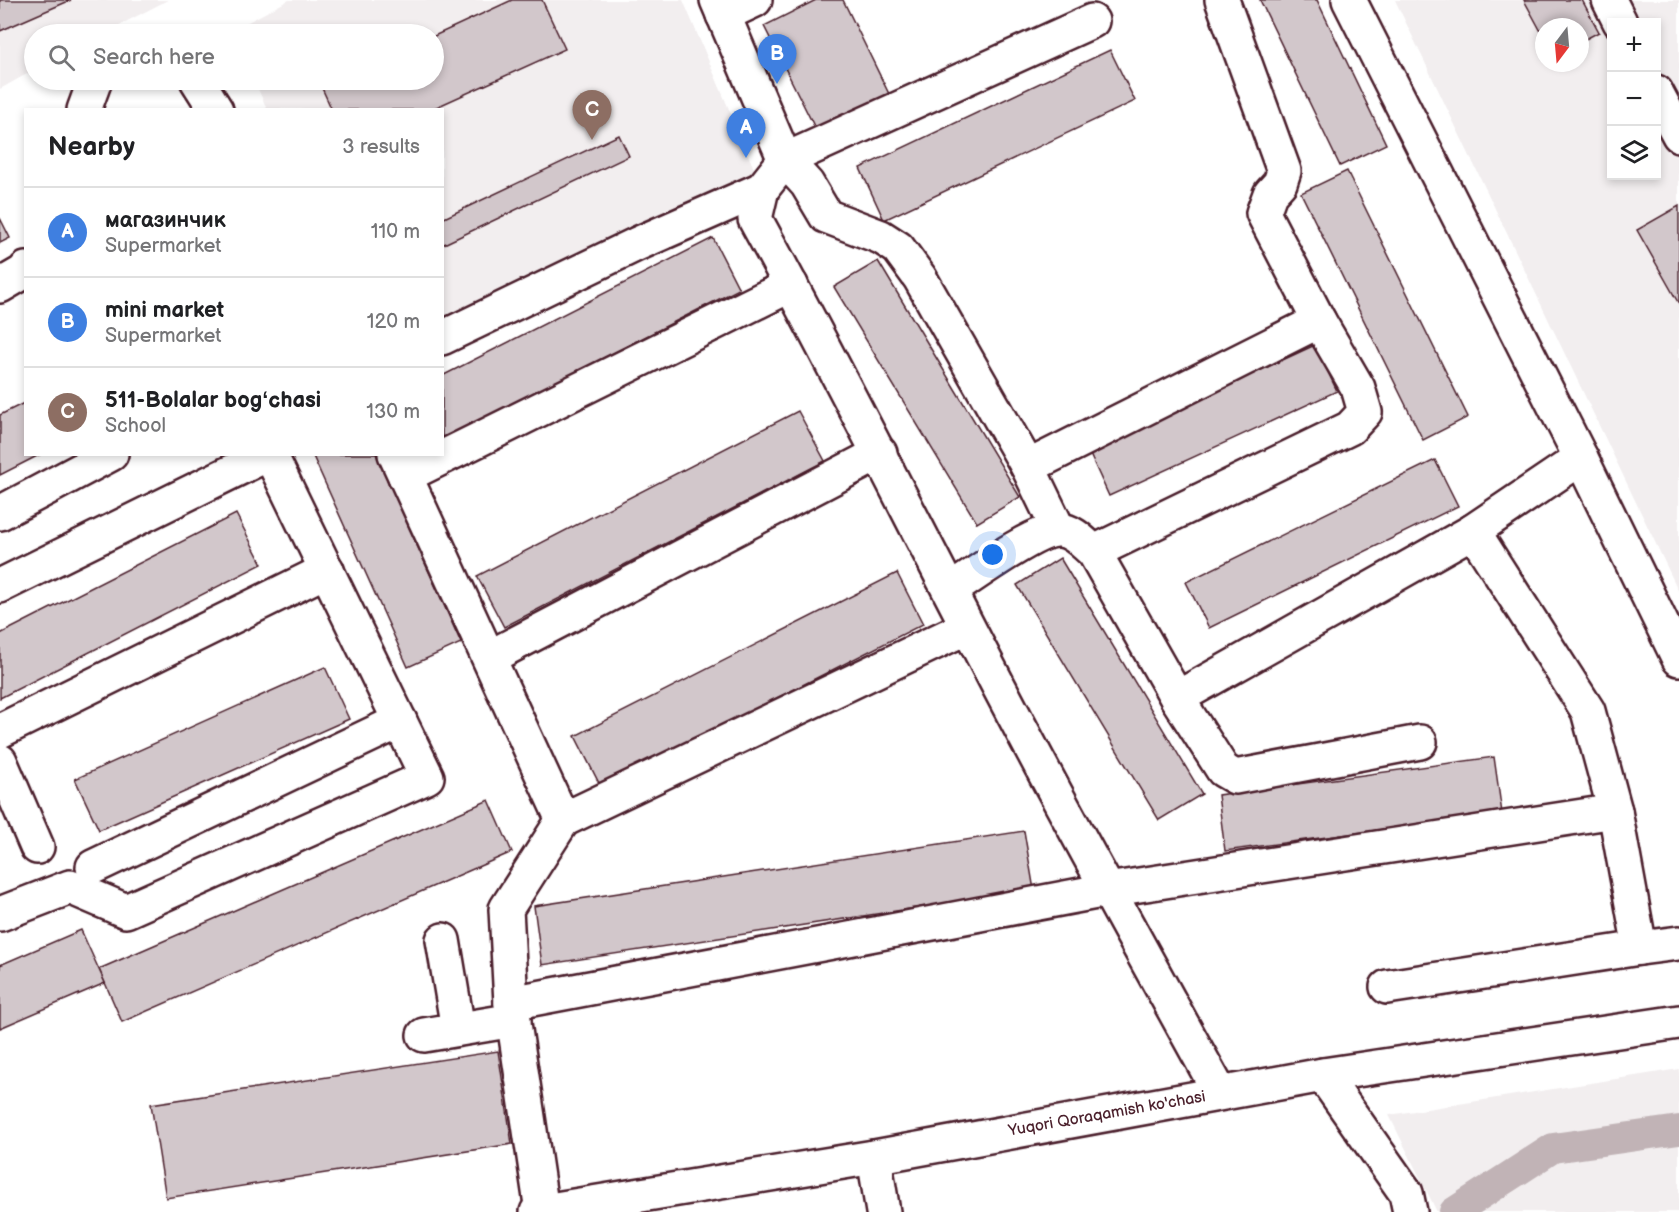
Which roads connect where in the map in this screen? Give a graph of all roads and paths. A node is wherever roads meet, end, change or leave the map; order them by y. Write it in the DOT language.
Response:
graph roads {
  1 [pos="755,0"];
  2 [pos="1222,0"];
  3 [pos="1349,0"];
  4 [pos="1609,0"];
  5 [pos="720,7"];
  6 [pos="1618,18"];
  7 [pos="1092,21"];
  8 [pos="91,90"];
  9 [pos="203,90"];
  10 [pos="1661,101"];
  11 [pos="85,108"];
  12 [pos="215,108"];
  13 [pos="1679,135"];
  14 [pos="785,160"];
  15 [pos="762,189"];
  16 [pos="791,285"];
  17 [pos="1319,321"];
  18 [pos="444,337"];
  19 [pos="444,445"];
  20 [pos="880,453"];
  21 [pos="107,456"];
  22 [pos="265,456"];
  23 [pos="270,456"];
  24 [pos="420,456"];
  25 [pos="1581,458"];
  26 [pos="400,465"];
  27 [pos="1028,467"];
  28 [pos="0,513"];
  29 [pos="1058,529"];
  30 [pos="1473,531"];
  31 [pos="1094,552"];
  32 [pos="327,570"];
  33 [pos="0,586"];
  34 [pos="950,591"];
  35 [pos="968,627"];
  36 [pos="490,657"];
  37 [pos="1679,659"];
  38 [pos="1177,698"];
  39 [pos="400,721"];
  40 [pos="0,731"];
  41 [pos="1420,742"];
  42 [pos="0,761"];
  43 [pos="1615,812"];
  44 [pos="563,820"];
  45 [pos="37,848"];
  46 [pos="93,867"];
  47 [pos="1107,890"];
  48 [pos="0,914"];
  49 [pos="443,940"];
  50 [pos="1679,943"];
  51 [pos="1640,948"];
  52 [pos="1387,987"];
  53 [pos="513,1011"];
  54 [pos="1679,1022"];
  55 [pos="458,1029"];
  56 [pos="424,1035"];
  57 [pos="1323,1075"];
  58 [pos="1220,1093"];
  59 [pos="874,1157"];
  60 [pos="542,1211"];
  61 [pos="537,1212"];
  62 [pos="883,1212"];
  63 [pos="1410,1212"];
  1 -- 5 [label="street"];
  2 -- 17 [label="street"];
  3 -- 25 [label="street"];
  4 -- 6 [label="street"];
  5 -- 14 [label="street"];
  7 -- 14 [label="street"];
  8 -- 11 [label="street"];
  9 -- 12 [label="street"];
  10 -- 13 [label="street"];
  14 -- 15 [label="street"];
  14 -- 27 [label="street"];
  15 -- 16 [label="street"];
  15 -- 18 [label="street"];
  16 -- 19 [label="street"];
  16 -- 20 [label="street"];
  17 -- 27 [label="street"];
  17 -- 31 [label="street"];
  20 -- 34 [label="street"];
  20 -- 36 [label="street"];
  21 -- 28 [label="street"];
  22 -- 33 [label="street"];
  23 -- 32 [label="street"];
  24 -- 26 [label="street"];
  25 -- 30 [label="street"];
  25 -- 37 [label="street"];
  26 -- 36 [label="street"];
  27 -- 29 [label="street"];
  29 -- 31 [label="street"];
  29 -- 34 [label="street"];
  30 -- 38 [label="street"];
  30 -- 43 [label="street"];
  31 -- 38 [label="street"];
  32 -- 39 [label="street"];
  32 -- 40 [label="street"];
  34 -- 35 [label="street"];
  35 -- 44 [label="street"];
  35 -- 47 [label="street"];
  36 -- 44 [label="street"];
  38 -- 41 [label="street"];
  39 -- 46 [label="street"];
  39 -- 48 [label="street"];
  42 -- 45 [label="street"];
  43 -- 47 [label="street"];
  43 -- 51 [label="street"];
  44 -- 53 [label="street"];
  47 -- 53 [label="street"];
  47 -- 58 [label="street"];
  49 -- 55 [label="street"];
  50 -- 51 [label="street"];
  51 -- 52 [label="street"];
  53 -- 55 [label="street"];
  53 -- 60 [label="street"];
  54 -- 57 [label="street, Yuqori Qoraqamish ko'chasi"];
  55 -- 56 [label="street"];
  57 -- 58 [label="street, Yuqori Qoraqamish ko'chasi"];
  57 -- 63 [label="street"];
  58 -- 59 [label="street, Yuqori Qoraqamish ko'chasi"];
  59 -- 60 [label="street, Yuqori Qoraqamish ko'chasi"];
  59 -- 62 [label="street"];
  60 -- 61 [label="street, Yuqori Qoraqamish ko'chasi"];
}
